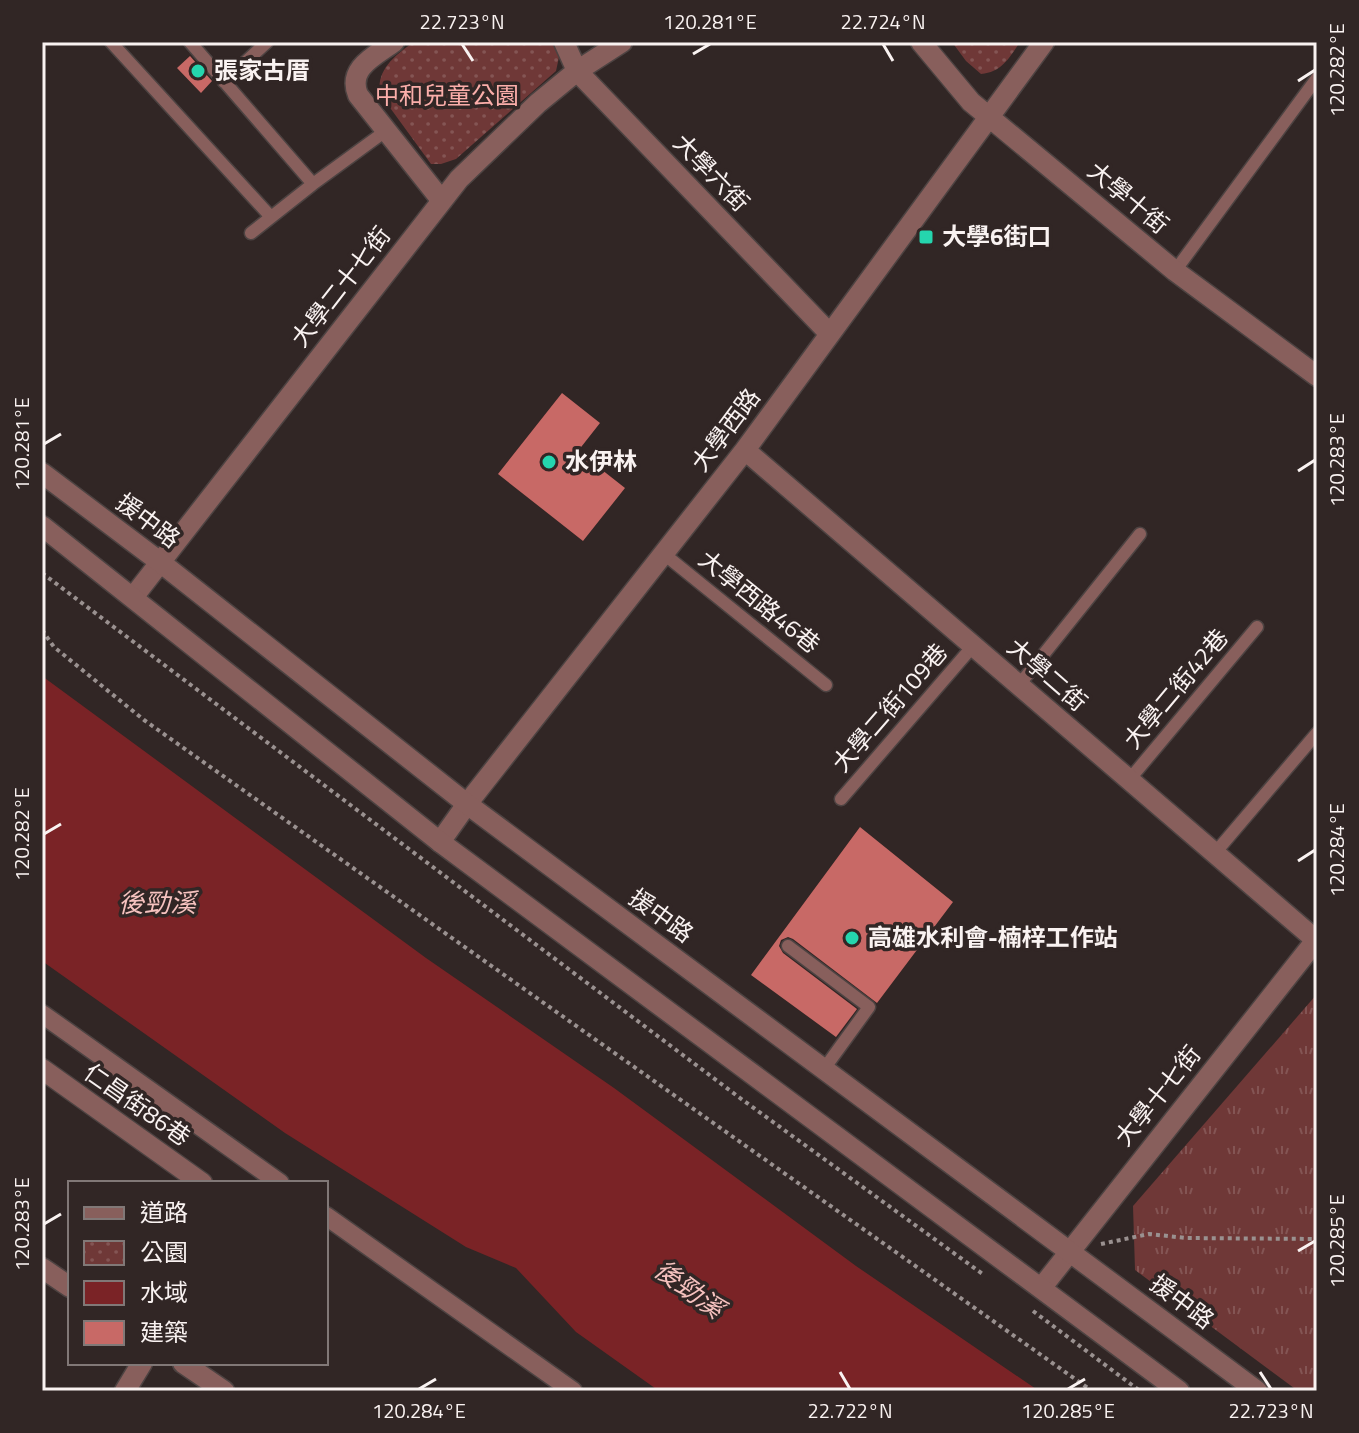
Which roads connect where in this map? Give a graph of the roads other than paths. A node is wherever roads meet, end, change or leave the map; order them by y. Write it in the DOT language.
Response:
graph roads {
  1 [pos="111,42"];
  2 [pos="190,42"];
  3 [pos="267,42"];
  4 [pos="394,42"];
  5 [pos="564,42"];
  6 [pos="622,42"];
  7 [pos="921,42"];
  8 [pos="1044,42"];
  9 [pos="577,71"];
  10 [pos="1317,78"];
  11 [pos="224,82"];
  12 [pos="991,118"];
  13 [pos="387,130"];
  14 [pos="313,184"];
  15 [pos="442,201"];
  16 [pos="271,217"];
  17 [pos="251,233"];
  18 [pos="1175,271"];
  19 [pos="830,334"];
  20 [pos="1317,376"];
  21 [pos="745,450"];
  22 [pos="42,473"];
  23 [pos="42,526"];
  24 [pos="1140,534"];
  25 [pos="664,554"];
  26 [pos="160,562"];
  27 [pos="134,596"];
  28 [pos="1257,627"];
  29 [pos="973,646"];
  30 [pos="826,685"];
  31 [pos="1019,685"];
  32 [pos="1317,733"];
  33 [pos="1129,780"];
  34 [pos="841,799"];
  35 [pos="467,804"];
  36 [pos="440,842"];
  37 [pos="1215,853"];
  38 [pos="1316,939"];
  39 [pos="788,946"];
  40 [pos="42,1014"];
  41 [pos="42,1069"];
  42 [pos="824,1069"];
  43 [pos="199,1181"];
  44 [pos="277,1181"];
  45 [pos="328,1217"];
  46 [pos="1069,1251"];
  47 [pos="42,1268"];
  48 [pos="68,1286"];
  49 [pos="1042,1287"];
  50 [pos="141,1365"];
  51 [pos="186,1365"];
  52 [pos="125,1391"];
  53 [pos="224,1391"];
  54 [pos="573,1391"];
  55 [pos="1179,1391"];
  56 [pos="1257,1391"];
  1 -- 16 [label="lane"];
  2 -- 11 [label="lane"];
  3 -- 11 [label="lane"];
  4 -- 13 [label="street"];
  5 -- 9 [label="street, 大學六街"];
  6 -- 9 [label="street, 大學二十七街"];
  7 -- 12 [label="street, 大學十街"];
  8 -- 12 [label="street, 大學西路"];
  9 -- 15 [label="street, 大學二十七街"];
  9 -- 19 [label="street, 大學六街"];
  10 -- 18 [label="lane"];
  11 -- 14 [label="lane"];
  12 -- 18 [label="street, 大學十街"];
  12 -- 19 [label="street, 大學西路"];
  13 -- 14 [label="lane"];
  13 -- 15 [label="street"];
  14 -- 16 [label="lane"];
  15 -- 26 [label="street, 大學二十七街"];
  16 -- 17 [label="lane"];
  18 -- 20 [label="street, 大學十街"];
  19 -- 21 [label="street, 大學西路"];
  21 -- 25 [label="street, 大學西路"];
  21 -- 29 [label="street, 大學二街"];
  22 -- 26 [label="street, 援中路"];
  23 -- 27 [label="street"];
  24 -- 31 [label="lane"];
  25 -- 30 [label="lane, 大學西路46巷"];
  25 -- 35 [label="street, 大學西路"];
  26 -- 27 [label="street, 大學二十七街"];
  26 -- 35 [label="street, 援中路"];
  27 -- 36 [label="street"];
  28 -- 33 [label="lane, 大學二街42巷"];
  29 -- 31 [label="street, 大學二街"];
  29 -- 34 [label="lane, 大學二街109巷"];
  31 -- 33 [label="street, 大學二街"];
  32 -- 37 [label="lane"];
  33 -- 37 [label="street, 大學二街"];
  35 -- 36 [label="street, 大學西路"];
  35 -- 42 [label="street, 援中路"];
  36 -- 49 [label="street"];
  37 -- 38 [label="street, 大學二街"];
  38 -- 46 [label="street, 大學十七街"];
  39 -- 42 [label="lane"];
  40 -- 44 [label="street"];
  41 -- 43 [label="street, 仁昌街86巷"];
  42 -- 46 [label="street, 援中路"];
  45 -- 54 [label="street"];
  46 -- 49 [label="street, 大學十七街"];
  46 -- 56 [label="street, 援中路"];
  47 -- 48 [label="street"];
  49 -- 55 [label="street"];
  50 -- 52 [label="street"];
  51 -- 53 [label="street"];
}
